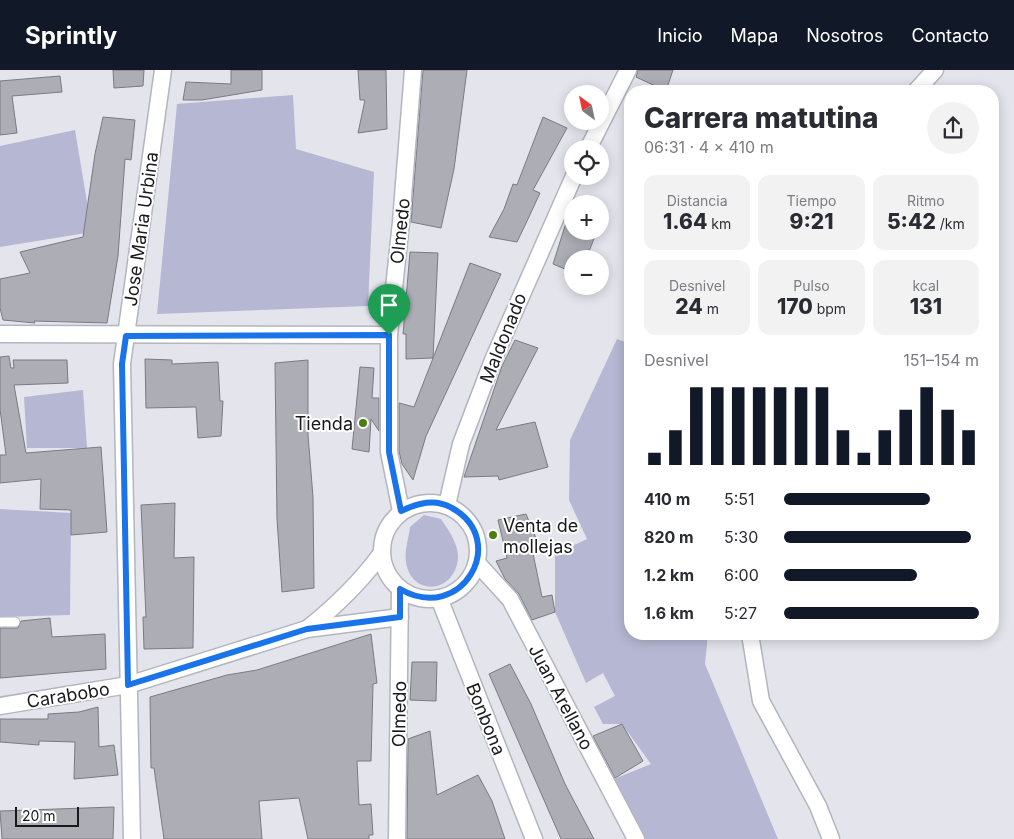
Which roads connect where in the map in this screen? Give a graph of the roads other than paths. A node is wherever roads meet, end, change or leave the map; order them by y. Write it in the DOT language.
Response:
graph roads {
  1 [pos="163,70"];
  2 [pos="413,70"];
  3 [pos="628,70"];
  4 [pos="935,70"];
  5 [pos="921,85"];
  6 [pos="593,140"];
  7 [pos="570,185"];
  8 [pos="0,334"];
  9 [pos="389,335"];
  10 [pos="126,336"];
  11 [pos="447,505"];
  12 [pos="401,511"];
  13 [pos="381,554"];
  14 [pos="477,563"];
  15 [pos="400,589"];
  16 [pos="439,598"];
  17 [pos="400,617"];
  18 [pos="0,622"];
  19 [pos="15,622"];
  20 [pos="307,629"];
  21 [pos="751,640"];
  22 [pos="128,685"];
  23 [pos="0,706"];
  24 [pos="132,839"];
  25 [pos="397,839"];
  26 [pos="534,839"];
  27 [pos="636,839"];
  28 [pos="831,839"];
  1 -- 10 [label="street, Jose Maria Urbina"];
  2 -- 9 [label="street, Olmedo"];
  3 -- 6 [label="street"];
  4 -- 5 [label="street"];
  7 -- 11 [label="street, Maldonado"];
  8 -- 10 [label="street"];
  9 -- 10 [label="street"];
  9 -- 12 [label="street, Olmedo"];
  10 -- 22 [label="street, Jose Maria Urbina"];
  11 -- 12 [label="street"];
  11 -- 14 [label="street"];
  12 -- 13 [label="street"];
  13 -- 15 [label="street"];
  13 -- 20 [label="street, Carabobo"];
  14 -- 16 [label="street"];
  14 -- 27 [label="street, Juan Arellano"];
  15 -- 16 [label="street"];
  15 -- 17 [label="street, Olmedo"];
  16 -- 26 [label="street, Bonbona"];
  17 -- 20 [label="street, Carabobo"];
  17 -- 25 [label="street, Olmedo"];
  18 -- 19 [label="lane"];
  20 -- 22 [label="street, Carabobo"];
  21 -- 28 [label="street"];
  22 -- 23 [label="street, Carabobo"];
  22 -- 24 [label="street, Jose Maria Urbina"];
}
